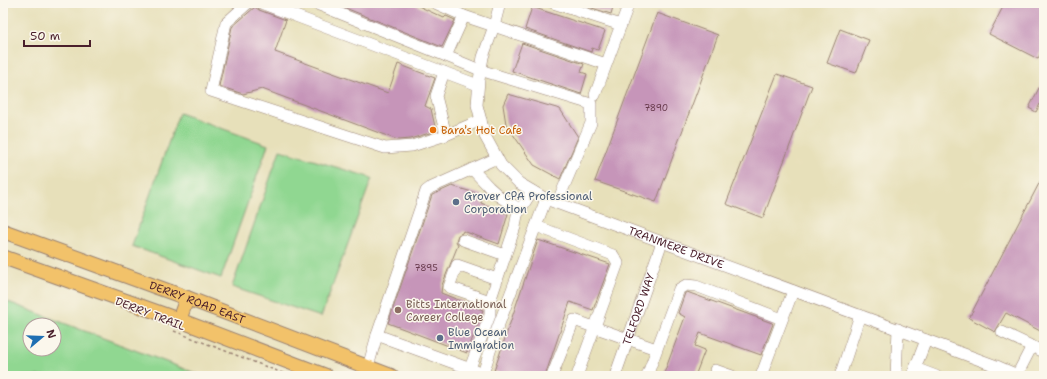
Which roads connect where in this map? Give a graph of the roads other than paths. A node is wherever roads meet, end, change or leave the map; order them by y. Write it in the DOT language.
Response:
graph roads {
  1 [pos="248,3"];
  2 [pos="261,3"];
  3 [pos="314,3"];
  4 [pos="435,3"];
  5 [pos="500,3"];
  6 [pos="553,3"];
  7 [pos="629,3"];
  8 [pos="464,16"];
  9 [pos="621,25"];
  10 [pos="494,26"];
  11 [pos="446,56"];
  12 [pos="606,64"];
  13 [pos="480,70"];
  14 [pos="444,72"];
  15 [pos="478,85"];
  16 [pos="595,95"];
  17 [pos="481,120"];
  18 [pos="446,135"];
  19 [pos="497,158"];
  20 [pos="472,169"];
  21 [pos="532,191"];
  22 [pos="546,199"];
  23 [pos="557,203"];
  24 [pos="520,209"];
  25 [pos="536,226"];
  26 [pos="3,231"];
  27 [pos="463,240"];
  28 [pos="662,242"];
  29 [pos="505,255"];
  30 [pos="3,256"];
  31 [pos="497,279"];
  32 [pos="793,290"];
  33 [pos="187,298"];
  34 [pos="490,301"];
  35 [pos="860,315"];
  36 [pos="782,319"];
  37 [pos="175,325"];
  38 [pos="594,327"];
  39 [pos="898,329"];
  40 [pos="1002,332"];
  41 [pos="377,335"];
  42 [pos="628,339"];
  43 [pos="926,340"];
  44 [pos="1032,346"];
  45 [pos="656,349"];
  46 [pos="1044,352"];
  47 [pos="368,367"];
  48 [pos="470,368"];
  49 [pos="715,370"];
  50 [pos="913,372"];
  51 [pos="996,373"];
  52 [pos="487,375"];
  53 [pos="1018,375"];
  54 [pos="326,376"];
  55 [pos="391,376"];
  56 [pos="552,376"];
  57 [pos="577,376"];
  58 [pos="615,376"];
  59 [pos="646,376"];
  60 [pos="732,376"];
  61 [pos="761,376"];
  62 [pos="840,376"];
  63 [pos="896,376"];
  64 [pos="936,376"];
  1 -- 18 [label="street"];
  2 -- 14 [label="street"];
  3 -- 11 [label="street"];
  4 -- 8 [label="street"];
  5 -- 10 [label="street, TRANMERE DRIVE"];
  6 -- 9 [label="street"];
  7 -- 9 [label="street"];
  8 -- 10 [label="street"];
  8 -- 11 [label="street"];
  9 -- 12 [label="street"];
  10 -- 12 [label="street"];
  10 -- 13 [label="street, TRANMERE DRIVE"];
  11 -- 13 [label="street"];
  12 -- 16 [label="street"];
  13 -- 15 [label="street, TRANMERE DRIVE"];
  13 -- 23 [label="street"];
  14 -- 15 [label="street"];
  14 -- 18 [label="street"];
  15 -- 17 [label="street, TRANMERE DRIVE"];
  17 -- 18 [label="street"];
  17 -- 19 [label="street, TRANMERE DRIVE"];
  19 -- 20 [label="street"];
  19 -- 21 [label="street, TRANMERE DRIVE"];
  20 -- 24 [label="street"];
  20 -- 41 [label="street"];
  21 -- 22 [label="street, TRANMERE DRIVE"];
  21 -- 24 [label="street"];
  22 -- 23 [label="street, TRANMERE DRIVE"];
  22 -- 25 [label="street"];
  23 -- 28 [label="street, TRANMERE DRIVE"];
  24 -- 29 [label="street"];
  25 -- 38 [label="street"];
  25 -- 52 [label="street"];
  26 -- 33 [label="main road, DERRY ROAD EAST"];
  27 -- 29 [label="street"];
  28 -- 32 [label="street, TRANMERE DRIVE"];
  28 -- 42 [label="street, TELFORD WAY"];
  29 -- 31 [label="street"];
  30 -- 37 [label="main road"];
  31 -- 34 [label="street"];
  31 -- 34 [label="street"];
  32 -- 35 [label="street, TRANMERE DRIVE"];
  32 -- 36 [label="street"];
  33 -- 37 [label="main road"];
  33 -- 47 [label="main road, DERRY ROAD EAST"];
  34 -- 48 [label="street"];
  35 -- 39 [label="street, TRANMERE DRIVE"];
  35 -- 62 [label="street"];
  36 -- 45 [label="street"];
  36 -- 61 [label="street"];
  37 -- 54 [label="main road"];
  38 -- 42 [label="street"];
  38 -- 56 [label="street"];
  38 -- 57 [label="street"];
  39 -- 43 [label="street, TRANMERE DRIVE"];
  39 -- 63 [label="street"];
  40 -- 44 [label="street"];
  41 -- 47 [label="street"];
  41 -- 48 [label="street"];
  42 -- 45 [label="street"];
  42 -- 58 [label="street, TELFORD WAY"];
  43 -- 50 [label="street"];
  43 -- 51 [label="street, TRANMERE DRIVE"];
  44 -- 46 [label="street"];
  44 -- 53 [label="street"];
  45 -- 59 [label="street"];
  47 -- 55 [label="main road, DERRY ROAD EAST"];
  48 -- 52 [label="street"];
  49 -- 60 [label="street"];
  50 -- 64 [label="street"];
  51 -- 53 [label="street, TRANMERE DRIVE"];
}
